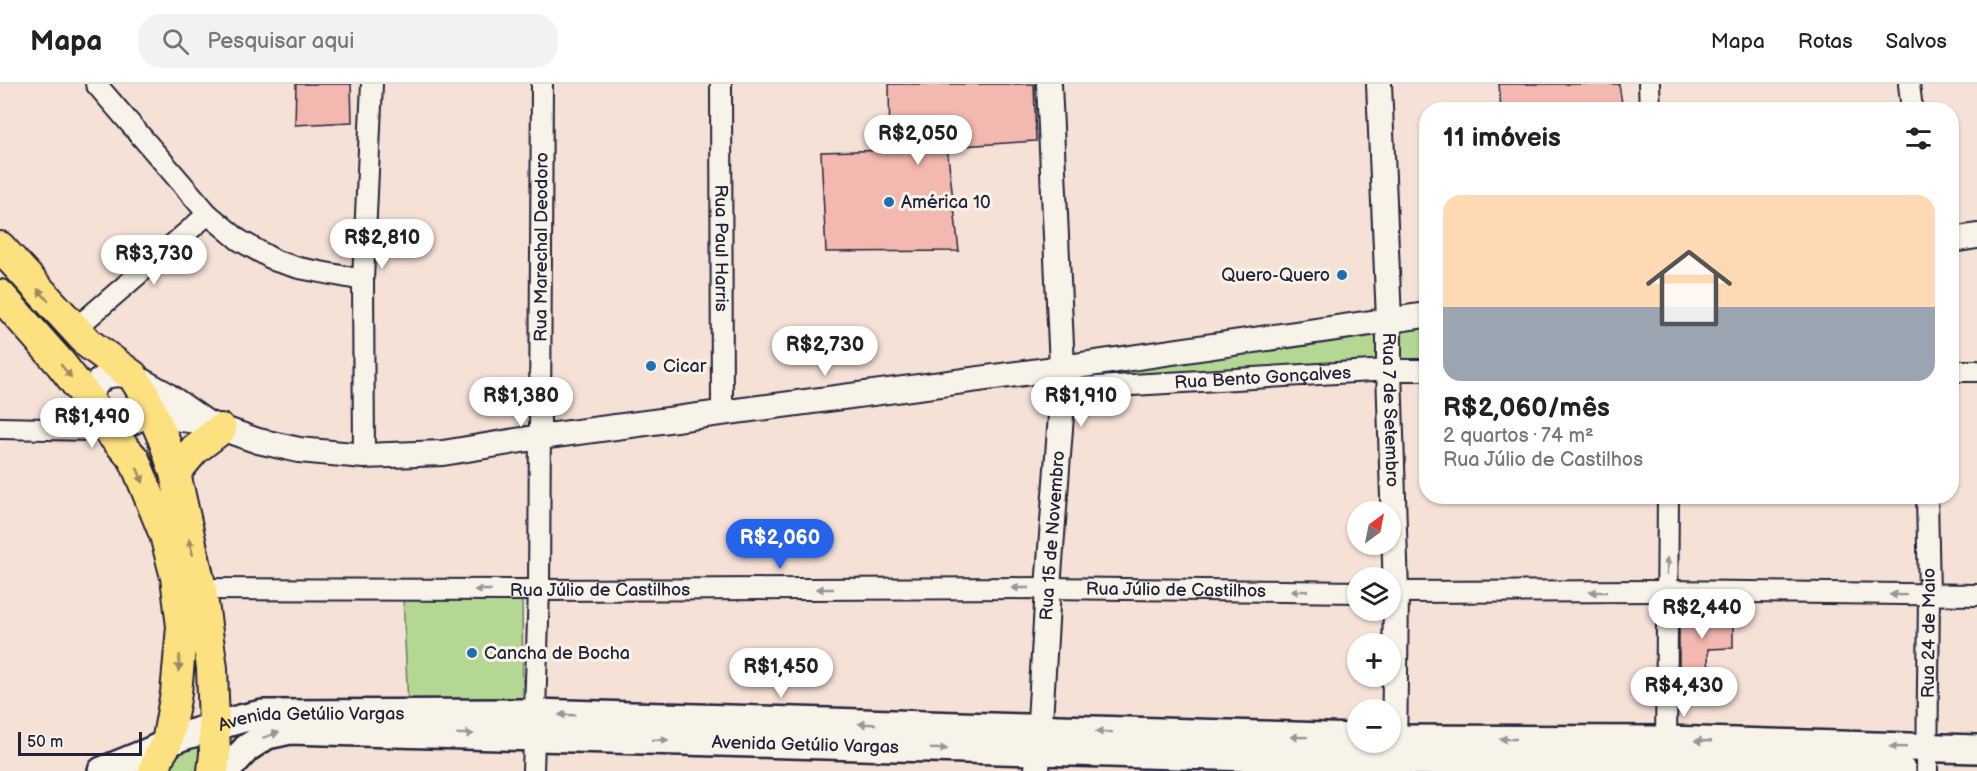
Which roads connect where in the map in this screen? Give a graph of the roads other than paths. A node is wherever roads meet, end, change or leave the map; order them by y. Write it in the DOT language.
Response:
graph roads {
  1 [pos="96,84"];
  2 [pos="372,84"];
  3 [pos="542,84"];
  4 [pos="721,84"];
  5 [pos="1048,84"];
  6 [pos="1379,84"];
  7 [pos="1649,84"];
  8 [pos="1909,84"];
  9 [pos="1650,102"];
  10 [pos="1911,102"];
  11 [pos="208,214"];
  12 [pos="1977,236"];
  13 [pos="1959,239"];
  14 [pos="0,247"];
  15 [pos="363,280"];
  16 [pos="0,295"];
  17 [pos="1419,316"];
  18 [pos="1389,320"];
  19 [pos="75,329"];
  20 [pos="1389,370"];
  21 [pos="1419,370"];
  22 [pos="1959,371"];
  23 [pos="1977,371"];
  24 [pos="133,376"];
  25 [pos="1063,378"];
  26 [pos="89,400"];
  27 [pos="722,412"];
  28 [pos="152,415"];
  29 [pos="214,426"];
  30 [pos="0,428"];
  31 [pos="106,428"];
  32 [pos="75,429"];
  33 [pos="540,436"];
  34 [pos="364,456"];
  35 [pos="175,473"];
  36 [pos="1668,504"];
  37 [pos="1927,504"];
  38 [pos="1393,567"];
  39 [pos="1047,588"];
  40 [pos="201,589"];
  41 [pos="539,590"];
  42 [pos="1667,591"];
  43 [pos="1347,592"];
  44 [pos="1401,592"];
  45 [pos="1977,595"];
  46 [pos="1929,596"];
  47 [pos="1393,621"];
  48 [pos="1393,699"];
  49 [pos="362,722"];
  50 [pos="534,725"];
  51 [pos="213,727"];
  52 [pos="1347,738"];
  53 [pos="167,743"];
  54 [pos="1977,749"];
  55 [pos="1038,751"];
  56 [pos="1347,753"];
  57 [pos="1401,753"];
  58 [pos="1797,755"];
  59 [pos="1666,758"];
  60 [pos="1927,760"];
  61 [pos="102,771"];
  62 [pos="154,771"];
  63 [pos="213,771"];
  64 [pos="226,771"];
  65 [pos="533,771"];
  66 [pos="1902,771"];
  1 -- 11 [label="street"];
  2 -- 15 [label="street"];
  3 -- 33 [label="street, Rua Marechal Deodoro"];
  4 -- 27 [label="street, Rua Paul Harris"];
  5 -- 25 [label="street, Rua 15 de Novembro"];
  6 -- 18 [label="street, Rua 7 de Setembro"];
  7 -- 9 [label="street"];
  8 -- 10 [label="street"];
  11 -- 15 [label="street"];
  11 -- 19 [label="street"];
  12 -- 13 [label="street"];
  19 -- 14 [label="main road, one-way"];
  15 -- 34 [label="street"];
  16 -- 26 [label="main road, one-way"];
  17 -- 18 [label="street"];
  18 -- 20 [label="street, Rua 7 de Setembro"];
  18 -- 25 [label="street"];
  19 -- 24 [label="main road"];
  20 -- 21 [label="street, Rua Bento Gonçalves"];
  20 -- 25 [label="street, Rua Bento Gonçalves"];
  20 -- 38 [label="street, Rua 7 de Setembro"];
  22 -- 23 [label="street"];
  24 -- 26 [label="street"];
  24 -- 28 [label="main road"];
  24 -- 29 [label="street"];
  25 -- 27 [label="street"];
  25 -- 39 [label="street, Rua 15 de Novembro"];
  26 -- 31 [label="main road"];
  26 -- 32 [label="street"];
  27 -- 33 [label="street"];
  28 -- 29 [label="street"];
  28 -- 31 [label="street"];
  28 -- 35 [label="main road"];
  29 -- 34 [label="street"];
  29 -- 35 [label="main road"];
  30 -- 32 [label="street"];
  31 -- 32 [label="street"];
  31 -- 53 [label="main road, one-way"];
  33 -- 34 [label="street"];
  33 -- 41 [label="street, Rua Marechal Deodoro"];
  40 -- 35 [label="main road, one-way"];
  42 -- 36 [label="street, one-way"];
  37 -- 46 [label="street, Rua 24 de Maio"];
  39 -- 41 [label="street, Rua Júlio de Castilhos, one-way"];
  43 -- 39 [label="street, Rua Júlio de Castilhos, one-way"];
  39 -- 55 [label="street, Rua 15 de Novembro"];
  41 -- 40 [label="street, Rua Júlio de Castilhos, one-way"];
  40 -- 51 [label="main road"];
  41 -- 50 [label="street, Rua Marechal Deodoro"];
  42 -- 44 [label="street, one-way"];
  46 -- 42 [label="street, one-way"];
  42 -- 59 [label="street"];
  45 -- 46 [label="street"];
  46 -- 60 [label="street, Rua 24 de Maio"];
  47 -- 48 [label="street, Rua 7 de Setembro"];
  49 -- 50 [label="main road, Avenida Getúlio Vargas"];
  49 -- 51 [label="main road, Avenida Getúlio Vargas"];
  64 -- 49 [label="main road, Avenida Getúlio Vargas, one-way"];
  50 -- 55 [label="main road, Avenida Getúlio Vargas"];
  50 -- 65 [label="street, Rua Marechal Deodoro"];
  51 -- 53 [label="main road, Avenida Getúlio Vargas"];
  51 -- 63 [label="main road"];
  52 -- 55 [label="main road, Avenida Getúlio Vargas, one-way"];
  53 -- 61 [label="main road, Avenida Getúlio Vargas"];
  53 -- 62 [label="main road"];
  54 -- 60 [label="main road, Avenida Getúlio Vargas"];
  55 -- 56 [label="main road, Avenida Getúlio Vargas"];
  57 -- 59 [label="main road, Avenida Getúlio Vargas"];
  58 -- 59 [label="main road, Avenida Getúlio Vargas"];
  60 -- 58 [label="main road, Avenida Getúlio Vargas, one-way"];
  58 -- 66 [label="main road, Avenida Getúlio Vargas"];
}
